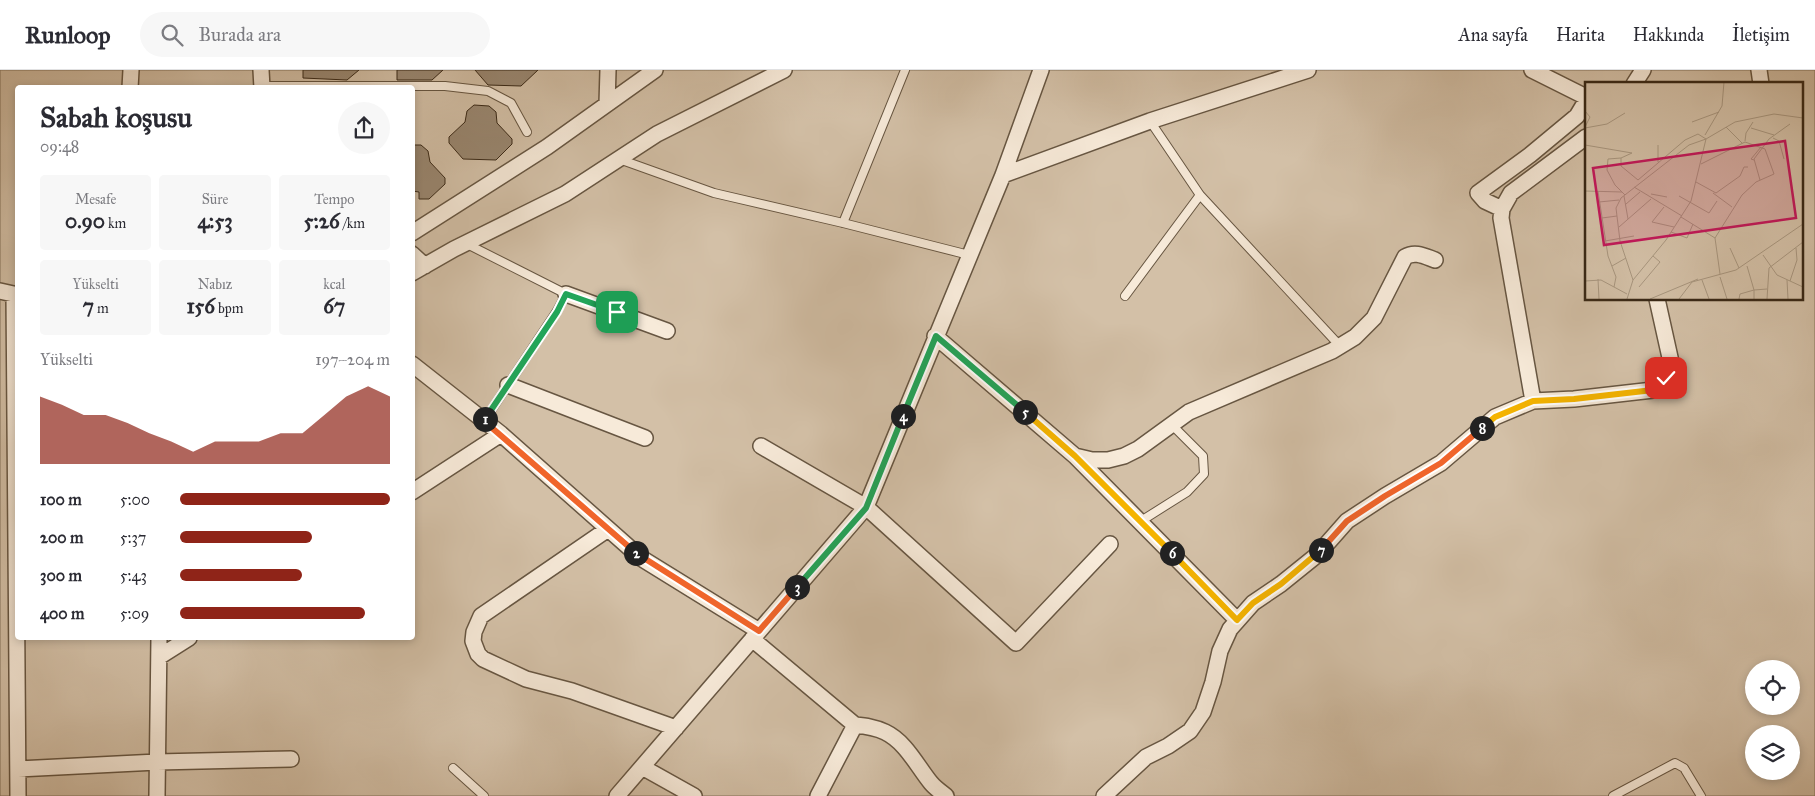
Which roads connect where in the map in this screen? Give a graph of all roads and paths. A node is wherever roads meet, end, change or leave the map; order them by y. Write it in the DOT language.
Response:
graph roads {
  1 [pos="131,70"];
  2 [pos="261,70"];
  3 [pos="608,70"];
  4 [pos="655,70"];
  5 [pos="784,70"];
  6 [pos="905,70"];
  7 [pos="1041,70"];
  8 [pos="1308,70"];
  9 [pos="1532,70"];
  10 [pos="1643,70"];
  11 [pos="1635,82"];
  12 [pos="130,85"];
  13 [pos="262,85"];
  14 [pos="415,86"];
  15 [pos="1585,98"];
  16 [pos="1585,101"];
  17 [pos="608,104"];
  18 [pos="1150,122"];
  19 [pos="527,132"];
  20 [pos="1585,138"];
  21 [pos="619,160"];
  22 [pos="1003,175"];
  23 [pos="1200,195"];
  24 [pos="1502,209"];
  25 [pos="843,223"];
  26 [pos="415,231"];
  27 [pos="465,243"];
  28 [pos="969,255"];
  29 [pos="1435,260"];
  30 [pos="419,269"];
  31 [pos="10,293"];
  32 [pos="566,294"];
  33 [pos="1125,296"];
  34 [pos="1657,300"];
  35 [pos="667,331"];
  36 [pos="936,336"];
  37 [pos="1340,346"];
  38 [pos="415,366"];
  39 [pos="15,378"];
  40 [pos="508,385"];
  41 [pos="1533,401"];
  42 [pos="484,421"];
  43 [pos="1171,424"];
  44 [pos="501,434"];
  45 [pos="645,438"];
  46 [pos="762,446"];
  47 [pos="1075,456"];
  48 [pos="415,490"];
  49 [pos="866,508"];
  50 [pos="1141,522"];
  51 [pos="608,529"];
  52 [pos="1110,544"];
  53 [pos="1237,620"];
  54 [pos="756,635"];
  55 [pos="17,640"];
  56 [pos="159,640"];
  57 [pos="186,640"];
  58 [pos="159,657"];
  59 [pos="854,725"];
  60 [pos="676,728"];
  61 [pos="291,759"];
  62 [pos="157,762"];
  63 [pos="642,767"];
  64 [pos="454,768"];
  65 [pos="18,769"];
  66 [pos="18,796"];
  67 [pos="157,796"];
  68 [pos="484,796"];
  69 [pos="617,796"];
  70 [pos="694,796"];
  71 [pos="818,796"];
  72 [pos="946,796"];
  73 [pos="1104,796"];
  74 [pos="1613,796"];
  75 [pos="1701,796"];
  1 -- 12 [label="street"];
  2 -- 13 [label="street"];
  3 -- 17 [label="street"];
  4 -- 17 [label="street"];
  5 -- 21 [label="street"];
  6 -- 25 [label="lane"];
  7 -- 22 [label="street"];
  8 -- 18 [label="street"];
  9 -- 15 [label="street"];
  10 -- 11 [label="street"];
  14 -- 19 [label="lane"];
  16 -- 24 [label="street"];
  17 -- 26 [label="street"];
  18 -- 22 [label="street"];
  18 -- 23 [label="lane"];
  20 -- 24 [label="street"];
  21 -- 25 [label="lane"];
  21 -- 27 [label="street"];
  22 -- 28 [label="street"];
  23 -- 33 [label="lane"];
  23 -- 37 [label="lane"];
  24 -- 41 [label="street"];
  25 -- 28 [label="lane"];
  27 -- 30 [label="street"];
  27 -- 32 [label="lane"];
  28 -- 36 [label="street"];
  29 -- 37 [label="street"];
  31 -- 39 [label="street"];
  32 -- 35 [label="street"];
  32 -- 40 [label="lane"];
  34 -- 41 [label="street"];
  36 -- 47 [label="street"];
  36 -- 49 [label="street"];
  37 -- 43 [label="street"];
  38 -- 42 [label="street"];
  40 -- 42 [label="lane"];
  40 -- 45 [label="street"];
  41 -- 53 [label="street"];
  42 -- 44 [label="street"];
  43 -- 47 [label="street"];
  43 -- 50 [label="lane"];
  44 -- 48 [label="street"];
  44 -- 51 [label="street"];
  46 -- 49 [label="street"];
  47 -- 50 [label="street"];
  49 -- 52 [label="street"];
  49 -- 54 [label="street"];
  50 -- 53 [label="street"];
  51 -- 54 [label="street"];
  51 -- 60 [label="street"];
  53 -- 73 [label="street"];
  54 -- 59 [label="street"];
  54 -- 60 [label="street"];
  55 -- 65 [label="street"];
  56 -- 58 [label="street"];
  57 -- 58 [label="street"];
  58 -- 62 [label="street"];
  59 -- 71 [label="street"];
  59 -- 72 [label="street"];
  60 -- 63 [label="street"];
  61 -- 62 [label="street"];
  62 -- 65 [label="street"];
  62 -- 67 [label="street"];
  63 -- 69 [label="street"];
  63 -- 70 [label="street"];
  64 -- 68 [label="lane"];
  65 -- 66 [label="street"];
  74 -- 75 [label="lane"];
}
